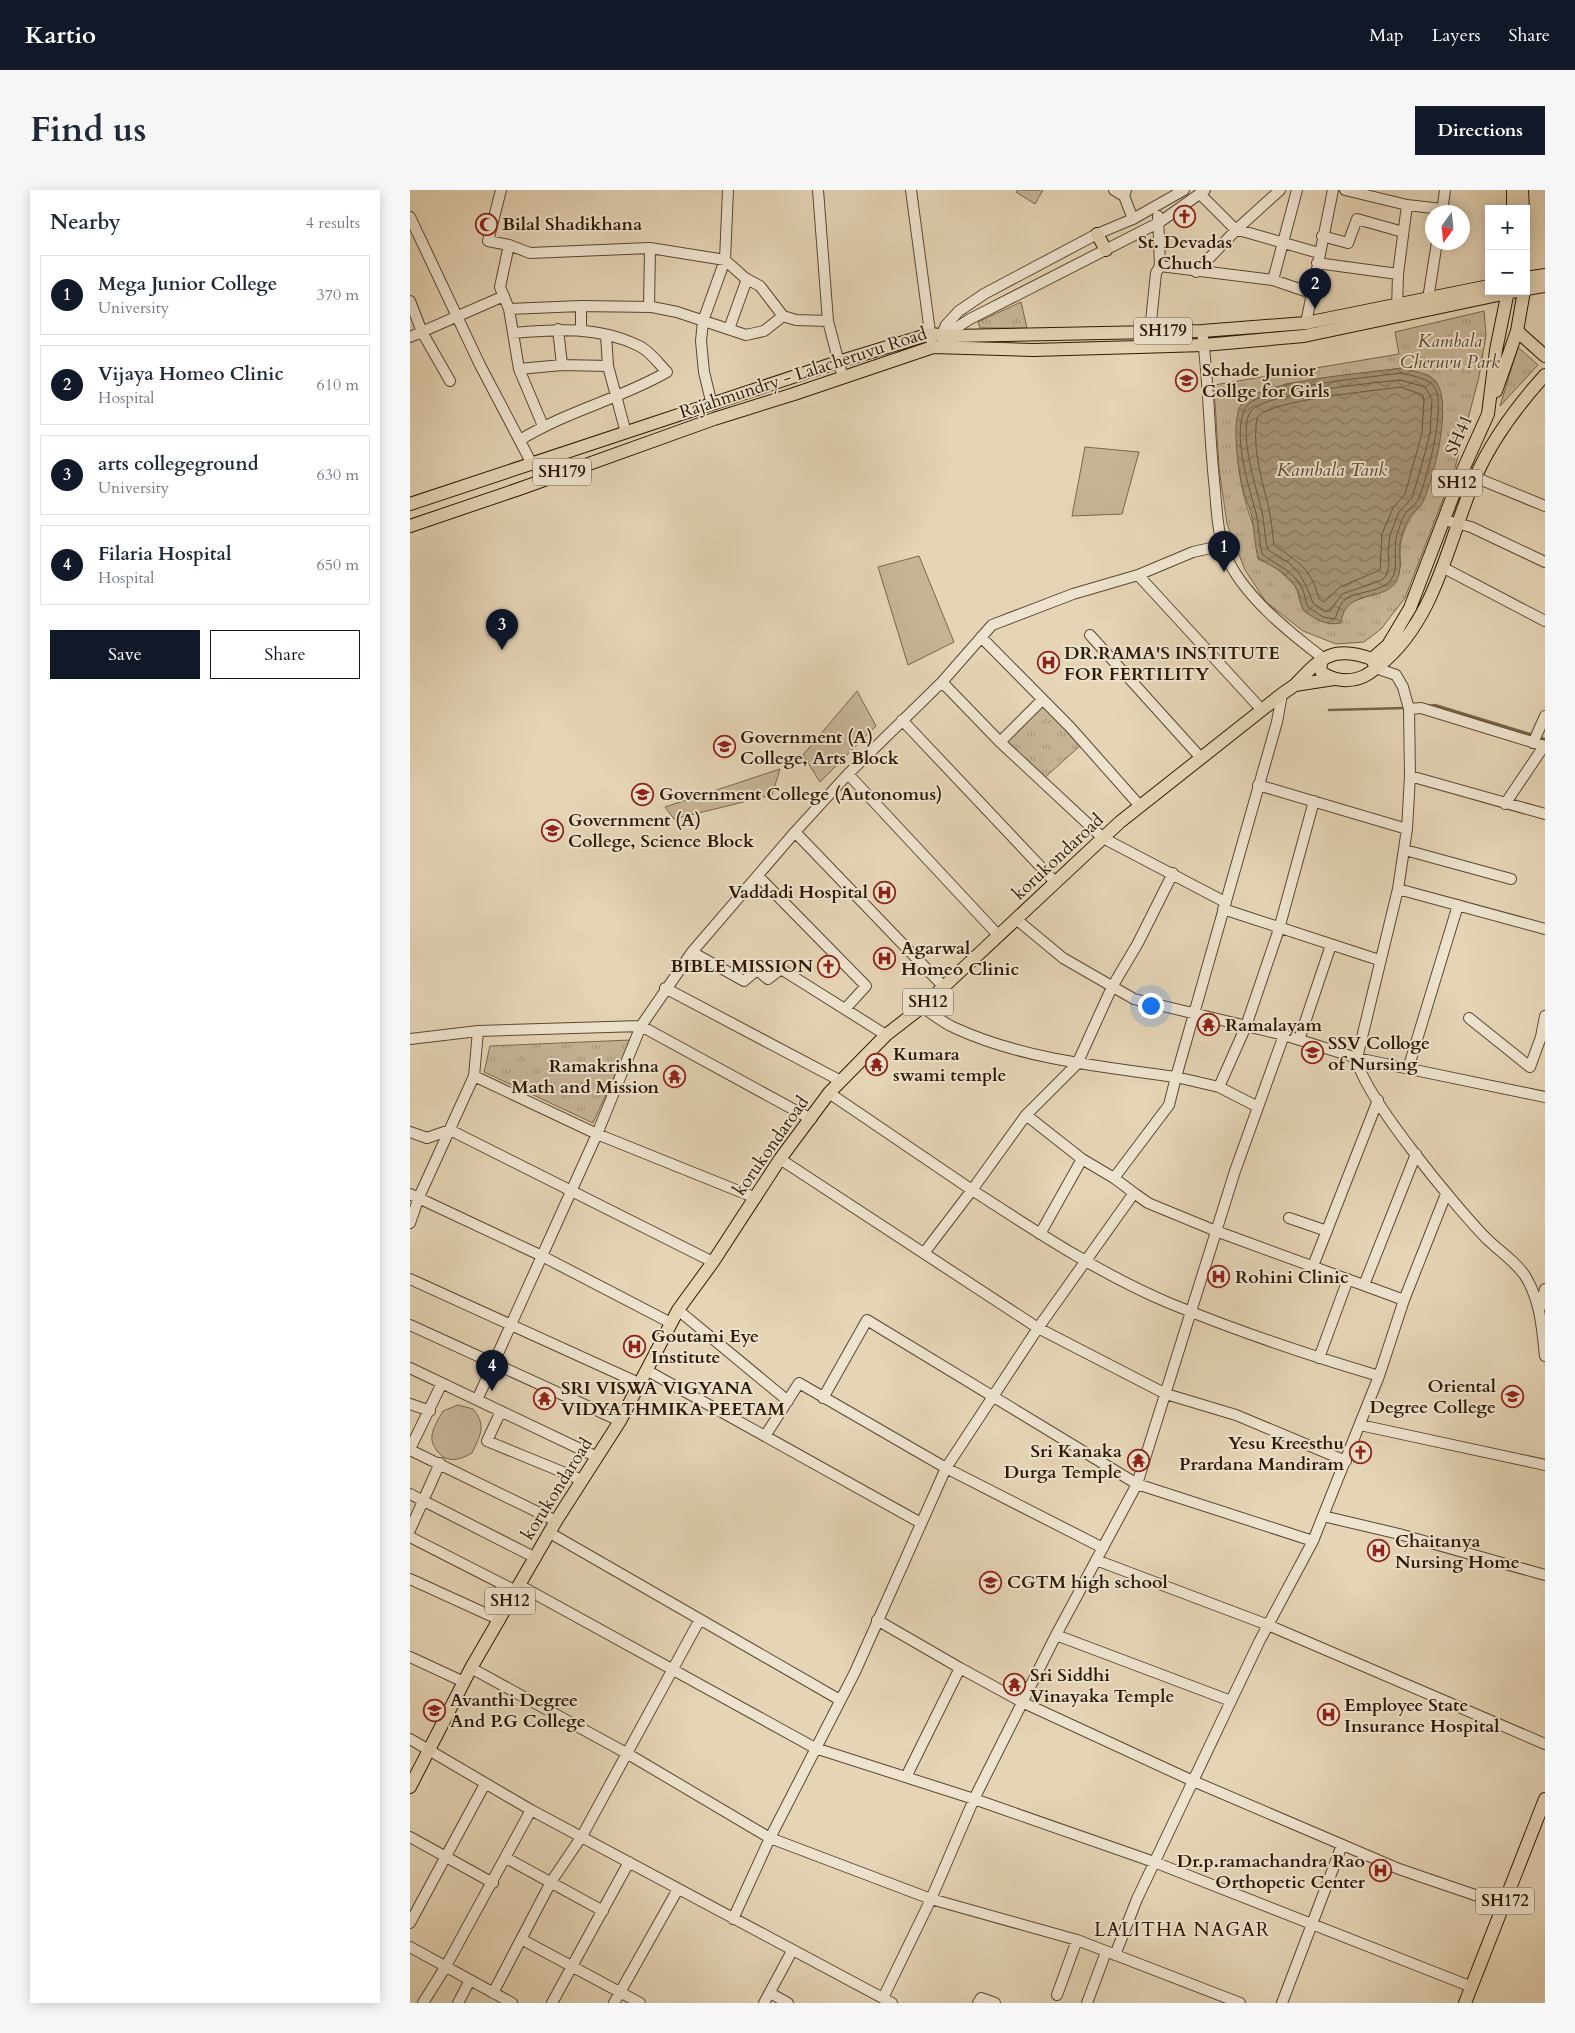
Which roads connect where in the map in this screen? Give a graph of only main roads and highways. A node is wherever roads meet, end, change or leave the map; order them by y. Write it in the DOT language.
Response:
graph roads {
  1 [pos="1514,190"];
  2 [pos="1522,190"];
  3 [pos="1513,205"];
  4 [pos="1523,205"];
  5 [pos="1097,234"];
  6 [pos="1106,250"];
  7 [pos="1545,275"];
  8 [pos="1530,277"];
  9 [pos="1545,286"];
  10 [pos="1485,287"];
  11 [pos="1530,289"];
  12 [pos="1494,295"];
  13 [pos="1510,295"];
  14 [pos="1524,295"];
  15 [pos="1397,312"];
  16 [pos="1332,325"];
  17 [pos="1516,331"];
  18 [pos="1097,332"];
  19 [pos="1031,334"];
  20 [pos="942,341"];
  21 [pos="1098,349"];
  22 [pos="1033,350"];
  23 [pos="1545,356"];
  24 [pos="1545,375"];
  25 [pos="1488,414"];
  26 [pos="411,500"];
  27 [pos="410,526"];
  28 [pos="1323,658"];
  29 [pos="1374,664"];
  30 [pos="1334,679"];
  31 [pos="1296,686"];
  32 [pos="410,1787"];
  33 [pos="1545,1799"];
  34 [pos="1465,2003"];
  1 -- 3 [label="main road"];
  2 -- 4 [label="main road"];
  5 -- 6 [label="main road"];
  7 -- 8 [label="main road"];
  9 -- 11 [label="main road"];
  10 -- 15 [label="main road, SH179"];
  12 -- 15 [label="main road, Rajahmundry - Lalacheruvu Road / SH179"];
  13 -- 25 [label="main road, SH41 / SH12"];
  14 -- 17 [label="main road, SH12"];
  15 -- 16 [label="main road, Rajahmundry - Lalacheruvu Road / SH179"];
  16 -- 18 [label="main road, SH179"];
  16 -- 21 [label="main road, Rajahmundry - Lalacheruvu Road / SH179"];
  17 -- 23 [label="main road"];
  17 -- 25 [label="main road, SH12"];
  18 -- 19 [label="main road, SH179"];
  18 -- 21 [label="main road"];
  19 -- 20 [label="main road, SH179"];
  19 -- 22 [label="main road"];
  20 -- 22 [label="main road, Rajahmundry - Lalacheruvu Road / SH179"];
  20 -- 26 [label="main road, SH179"];
  20 -- 27 [label="main road, Rajahmundry - Lalacheruvu Road / SH179"];
  21 -- 22 [label="main road, Rajahmundry - Lalacheruvu Road / SH179"];
  24 -- 29 [label="main road"];
  25 -- 29 [label="main road, SH41 / SH12"];
  28 -- 29 [label="main road"];
  28 -- 30 [label="main road"];
  28 -- 31 [label="main road, SH12"];
  29 -- 30 [label="main road, korukondaroad / SH12"];
  30 -- 31 [label="main road, korukondaroad / SH12"];
  31 -- 32 [label="main road, korukondaroad / SH12"];
  33 -- 34 [label="main road, SH172"];
}
